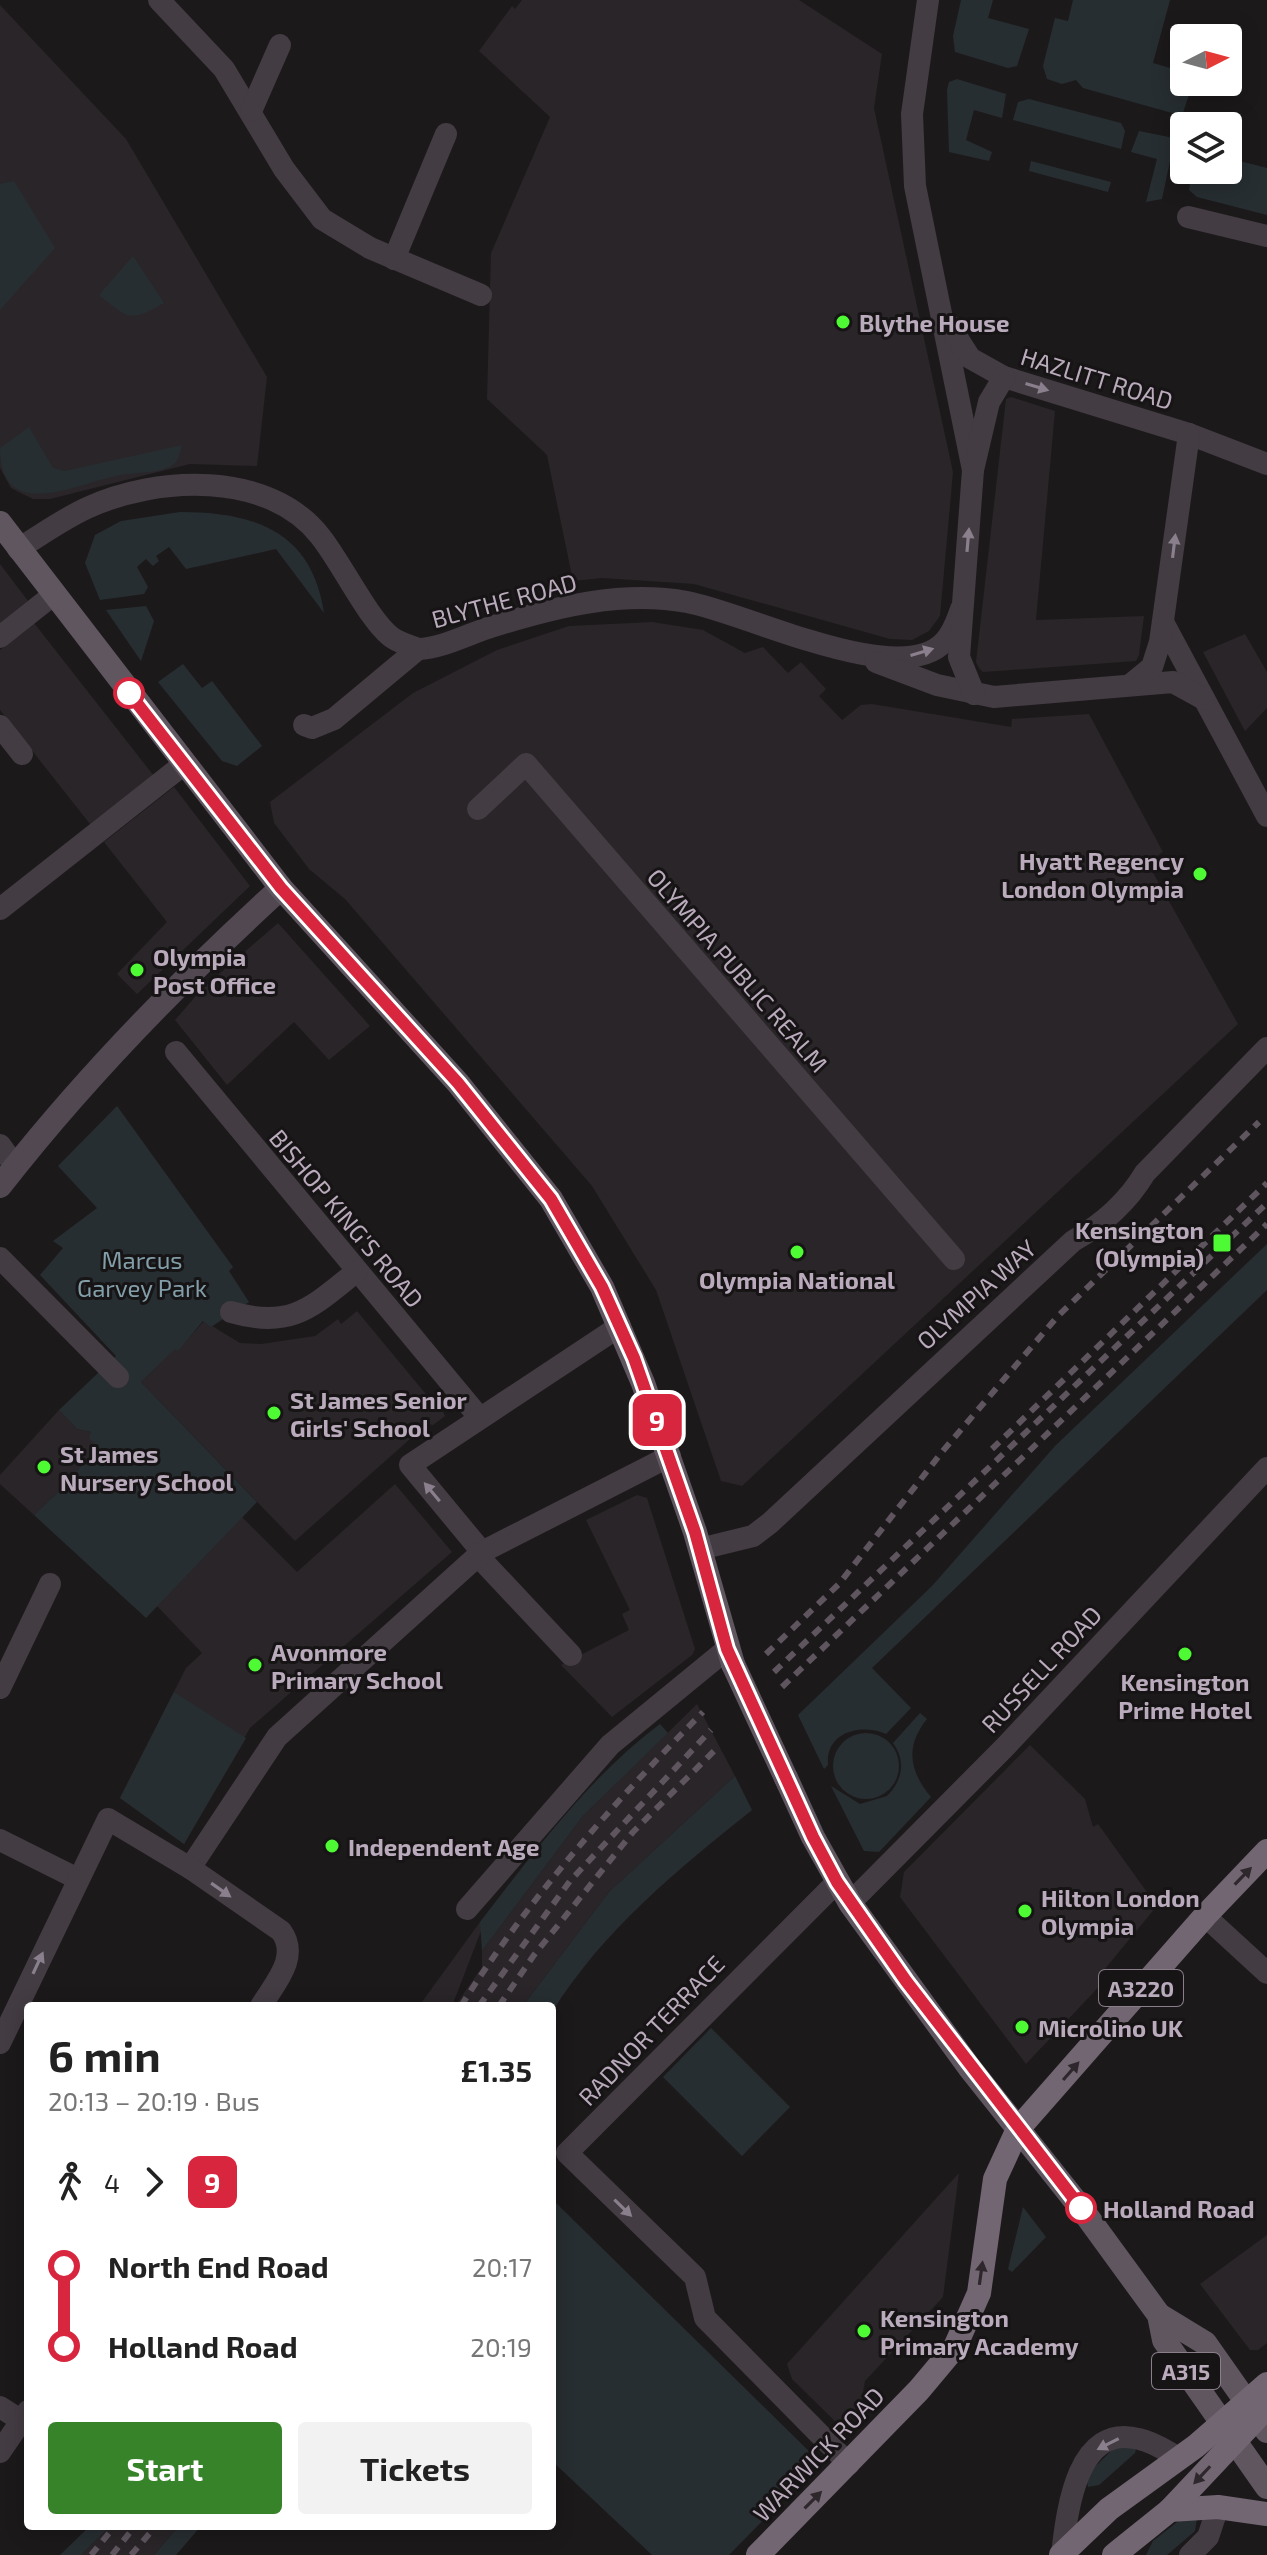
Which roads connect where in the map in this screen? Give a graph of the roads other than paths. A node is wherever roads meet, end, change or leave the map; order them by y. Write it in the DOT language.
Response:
graph roads {
  1 [pos="159,0"];
  2 [pos="928,0"];
  3 [pos="280,45"];
  4 [pos="251,111"];
  5 [pos="446,134"];
  6 [pos="1188,217"];
  7 [pos="1267,236"];
  8 [pos="394,259"];
  9 [pos="481,295"];
  10 [pos="938,307"];
  11 [pos="1004,377"];
  12 [pos="1189,434"];
  13 [pos="1267,464"];
  14 [pos="973,470"];
  15 [pos="0,523"];
  16 [pos="18,549"];
  17 [pos="53,595"];
  18 [pos="961,609"];
  19 [pos="1164,624"];
  20 [pos="0,637"];
  21 [pos="418,649"];
  22 [pos="860,655"];
  23 [pos="1130,685"];
  24 [pos="974,694"];
  25 [pos="1204,699"];
  26 [pos="304,725"];
  27 [pos="0,726"];
  28 [pos="22,754"];
  29 [pos="184,764"];
  30 [pos="478,809"];
  31 [pos="1267,816"];
  32 [pos="281,888"];
  33 [pos="0,909"];
  34 [pos="1267,1048"];
  35 [pos="176,1052"];
  36 [pos="0,1145"];
  37 [pos="15,1166"];
  38 [pos="0,1186"];
  39 [pos="0,1258"];
  40 [pos="954,1259"];
  41 [pos="357,1271"];
  42 [pos="231,1312"];
  43 [pos="620,1326"];
  44 [pos="118,1377"];
  45 [pos="479,1417"];
  46 [pos="670,1456"];
  47 [pos="1267,1468"];
  48 [pos="700,1549"];
  49 [pos="480,1554"];
  50 [pos="50,1584"];
  51 [pos="727,1649"];
  52 [pos="8,1653"];
  53 [pos="571,1655"];
  54 [pos="0,1688"];
  55 [pos="0,1840"];
  56 [pos="1267,1851"];
  57 [pos="190,1868"];
  58 [pos="78,1879"];
  59 [pos="837,1882"];
  60 [pos="850,1903"];
  61 [pos="467,1909"];
  62 [pos="1205,1916"];
  63 [pos="1267,1973"];
  64 [pos="263,2002"];
  65 [pos="0,2043"];
  66 [pos="1018,2129"];
  67 [pos="1159,2315"];
  68 [pos="1267,2384"];
  69 [pos="0,2407"];
  70 [pos="1259,2414"];
  71 [pos="24,2416"];
  72 [pos="24,2417"];
  73 [pos="1228,2432"];
  74 [pos="0,2452"];
  75 [pos="1179,2458"];
  76 [pos="849,2464"];
  77 [pos="1267,2487"];
  78 [pos="1218,2507"];
  79 [pos="1170,2510"];
  80 [pos="1267,2514"];
  81 [pos="1061,2554"];
  82 [pos="758,2555"];
  83 [pos="1114,2555"];
  84 [pos="1190,2555"];
  1 -- 4 [label="street"];
  2 -- 10 [label="street, BLYTHE ROAD"];
  3 -- 4 [label="street"];
  4 -- 8 [label="street"];
  5 -- 8 [label="street"];
  6 -- 7 [label="street"];
  8 -- 9 [label="street"];
  10 -- 11 [label="street, HAZLITT ROAD"];
  10 -- 14 [label="street, BLYTHE ROAD"];
  11 -- 12 [label="street, HAZLITT ROAD, one-way"];
  11 -- 14 [label="street, BLYTHE ROAD"];
  12 -- 13 [label="street, HAZLITT ROAD"];
  19 -- 12 [label="street, one-way"];
  18 -- 14 [label="street, BLYTHE ROAD, one-way"];
  15 -- 16 [label="main road, A315"];
  16 -- 17 [label="main road, A315"];
  16 -- 21 [label="street, BLYTHE ROAD"];
  17 -- 20 [label="street"];
  17 -- 29 [label="main road, A315"];
  22 -- 18 [label="street, BLYTHE ROAD, one-way"];
  18 -- 24 [label="street, BLYTHE ROAD"];
  19 -- 23 [label="street"];
  19 -- 25 [label="street"];
  21 -- 22 [label="street, BLYTHE ROAD"];
  21 -- 26 [label="street"];
  22 -- 24 [label="street"];
  23 -- 24 [label="street"];
  23 -- 25 [label="street"];
  25 -- 31 [label="street"];
  27 -- 28 [label="street"];
  29 -- 32 [label="main road, A315"];
  29 -- 33 [label="street"];
  30 -- 40 [label="street, OLYMPIA PUBLIC REALM"];
  32 -- 37 [label="main road"];
  32 -- 43 [label="main road, A315"];
  34 -- 48 [label="street, OLYMPIA WAY"];
  35 -- 41 [label="street, BISHOP KING'S ROAD"];
  36 -- 37 [label="street"];
  37 -- 38 [label="main road"];
  39 -- 44 [label="street"];
  41 -- 42 [label="street"];
  41 -- 45 [label="street, BISHOP KING'S ROAD"];
  43 -- 45 [label="street"];
  43 -- 46 [label="main road, A315"];
  49 -- 45 [label="street, one-way"];
  46 -- 48 [label="main road, A315"];
  46 -- 49 [label="street"];
  47 -- 60 [label="street, RUSSELL ROAD"];
  48 -- 51 [label="main road, A315"];
  49 -- 53 [label="street"];
  49 -- 57 [label="street"];
  50 -- 52 [label="street"];
  51 -- 59 [label="main road, A315, bridge"];
  51 -- 61 [label="street"];
  52 -- 54 [label="street"];
  55 -- 58 [label="street"];
  62 -- 56 [label="highway, A3220, one-way"];
  57 -- 58 [label="street"];
  57 -- 64 [label="street, one-way"];
  65 -- 58 [label="street, one-way"];
  59 -- 60 [label="main road, A315"];
  59 -- 76 [label="street, RADNOR TERRACE, one-way"];
  60 -- 66 [label="main road, A315"];
  62 -- 63 [label="street"];
  66 -- 62 [label="highway, A3220, one-way"];
  66 -- 67 [label="main road, A315"];
  76 -- 66 [label="highway, WARWICK ROAD / A3220, one-way"];
  67 -- 70 [label="main road, A315"];
  67 -- 73 [label="main road, A315"];
  68 -- 70 [label="highway"];
  69 -- 71 [label="street"];
  70 -- 73 [label="highway"];
  72 -- 74 [label="street"];
  73 -- 75 [label="highway"];
  73 -- 77 [label="main road, A315"];
  73 -- 79 [label="highway, one-way"];
  75 -- 81 [label="highway"];
  75 -- 81 [label="street, one-way"];
  82 -- 76 [label="highway, WARWICK ROAD / A3220, one-way"];
  78 -- 79 [label="highway"];
  78 -- 80 [label="highway"];
  78 -- 84 [label="street"];
  79 -- 83 [label="highway"];
}
